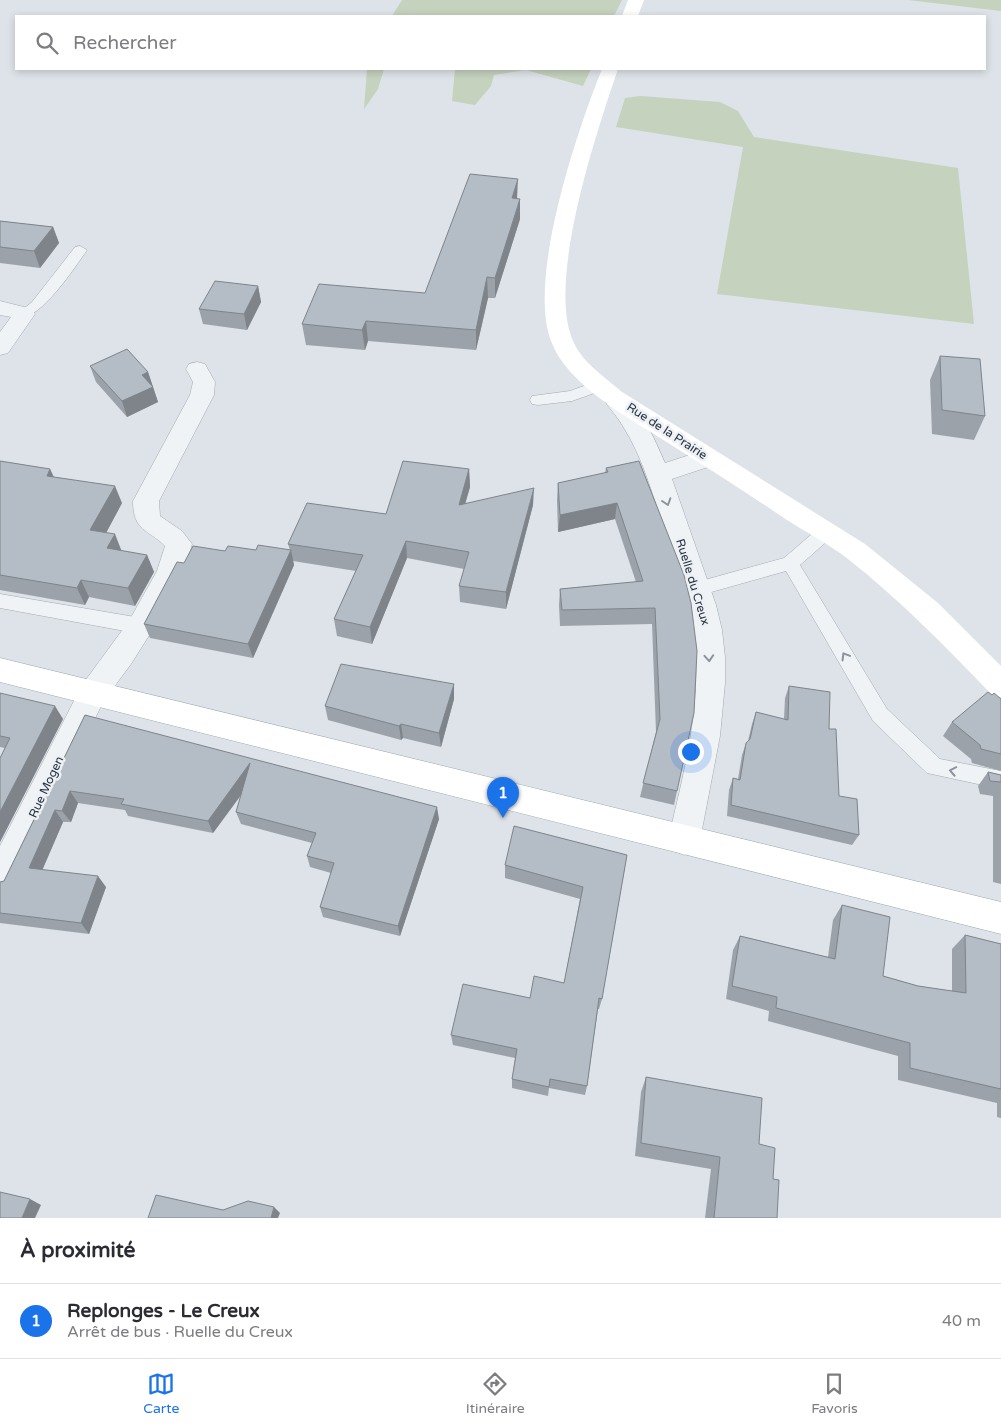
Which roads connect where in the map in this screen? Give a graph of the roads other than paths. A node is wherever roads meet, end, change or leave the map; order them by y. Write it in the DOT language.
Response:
graph roads {
  1 [pos="636,0"];
  2 [pos="630,15"];
  3 [pos="610,70"];
  4 [pos="80,250"];
  5 [pos="0,308"];
  6 [pos="24,314"];
  7 [pos="0,348"];
  8 [pos="197,370"];
  9 [pos="607,391"];
  10 [pos="538,400"];
  11 [pos="708,458"];
  12 [pos="658,474"];
  13 [pos="826,532"];
  14 [pos="790,563"];
  15 [pos="697,589"];
  16 [pos="0,601"];
  17 [pos="142,626"];
  18 [pos="0,670"];
  19 [pos="1001,685"];
  20 [pos="92,694"];
  21 [pos="1001,780"];
  22 [pos="684,840"];
  23 [pos="0,880"];
  24 [pos="1001,918"];
  1 -- 2 [label="street"];
  3 -- 9 [label="street, Rue de la Prairie"];
  4 -- 6 [label="lane"];
  5 -- 6 [label="street"];
  6 -- 7 [label="street"];
  8 -- 17 [label="street, Rue Mogen"];
  9 -- 10 [label="lane"];
  9 -- 11 [label="street, Rue de la Prairie"];
  9 -- 12 [label="street, Ruelle du Creux"];
  11 -- 12 [label="street"];
  11 -- 13 [label="street, Rue de la Prairie"];
  12 -- 15 [label="street, Ruelle du Creux, one-way"];
  13 -- 14 [label="lane"];
  13 -- 19 [label="street, Rue de la Prairie"];
  14 -- 15 [label="lane"];
  21 -- 14 [label="lane, one-way"];
  15 -- 22 [label="street, Ruelle du Creux, one-way"];
  16 -- 17 [label="lane"];
  17 -- 20 [label="street, Rue Mogen"];
  18 -- 20 [label="street"];
  20 -- 22 [label="street"];
  20 -- 23 [label="street, Rue Mogen"];
  22 -- 24 [label="street"];
}
